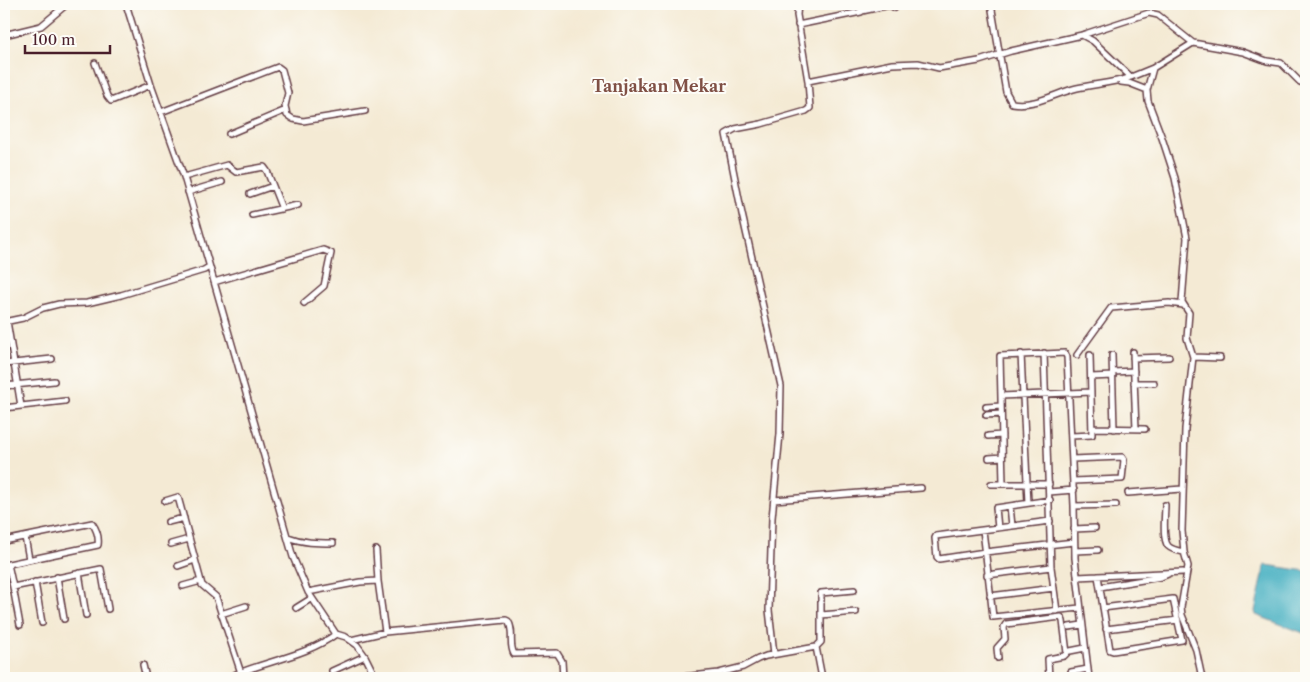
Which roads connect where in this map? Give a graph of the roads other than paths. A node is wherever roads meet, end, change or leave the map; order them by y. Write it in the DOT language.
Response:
graph roads {
  1 [pos="68,4"];
  2 [pos="126,4"];
  3 [pos="798,4"];
  4 [pos="861,4"];
  5 [pos="991,4"];
  6 [pos="895,8"];
  7 [pos="862,11"];
  8 [pos="798,25"];
  9 [pos="1082,34"];
  10 [pos="4,35"];
  11 [pos="1193,44"];
  12 [pos="1000,55"];
  13 [pos="95,63"];
  14 [pos="1153,68"];
  15 [pos="1132,77"];
  16 [pos="808,81"];
  17 [pos="1118,82"];
  18 [pos="1306,84"];
  19 [pos="151,85"];
  20 [pos="1147,90"];
  21 [pos="286,110"];
  22 [pos="365,111"];
  23 [pos="161,112"];
  24 [pos="229,134"];
  25 [pos="184,177"];
  26 [pos="222,182"];
  27 [pos="273,186"];
  28 [pos="188,192"];
  29 [pos="250,194"];
  30 [pos="298,205"];
  31 [pos="282,209"];
  32 [pos="252,215"];
  33 [pos="209,267"];
  34 [pos="214,282"];
  35 [pos="304,303"];
  36 [pos="1182,305"];
  37 [pos="5,322"];
  38 [pos="1133,352"];
  39 [pos="1021,354"];
  40 [pos="1044,354"];
  41 [pos="1077,355"];
  42 [pos="1090,355"];
  43 [pos="1112,355"];
  44 [pos="1193,357"];
  45 [pos="1133,358"];
  46 [pos="1169,358"];
  47 [pos="1220,358"];
  48 [pos="52,359"];
  49 [pos="14,363"];
  50 [pos="4,364"];
  51 [pos="1134,371"];
  52 [pos="1113,374"];
  53 [pos="1091,377"];
  54 [pos="54,381"];
  55 [pos="1134,383"];
  56 [pos="1154,383"];
  57 [pos="17,385"];
  58 [pos="4,386"];
  59 [pos="1091,392"];
  60 [pos="1069,393"];
  61 [pos="1046,394"];
  62 [pos="1022,395"];
  63 [pos="1001,396"];
  64 [pos="64,401"];
  65 [pos="21,406"];
  66 [pos="1001,406"];
  67 [pos="4,408"];
  68 [pos="986,408"];
  69 [pos="1001,414"];
  70 [pos="986,415"];
  71 [pos="1092,428"];
  72 [pos="1114,429"];
  73 [pos="1136,429"];
  74 [pos="1145,430"];
  75 [pos="1002,435"];
  76 [pos="988,436"];
  77 [pos="1071,436"];
  78 [pos="1002,457"];
  79 [pos="989,458"];
  80 [pos="1072,459"];
  81 [pos="1073,481"];
  82 [pos="992,484"];
  83 [pos="1003,484"];
  84 [pos="1026,484"];
  85 [pos="1049,484"];
  86 [pos="921,488"];
  87 [pos="1182,489"];
  88 [pos="1074,490"];
  89 [pos="1049,492"];
  90 [pos="1128,493"];
  91 [pos="774,500"];
  92 [pos="1050,500"];
  93 [pos="165,501"];
  94 [pos="1028,504"];
  95 [pos="1116,505"];
  96 [pos="1166,505"];
  97 [pos="1010,506"];
  98 [pos="1074,506"];
  99 [pos="184,518"];
  100 [pos="1050,521"];
  101 [pos="168,522"];
  102 [pos="1012,526"];
  103 [pos="998,528"];
  104 [pos="1095,528"];
  105 [pos="1074,529"];
  106 [pos="984,530"];
  107 [pos="25,537"];
  108 [pos="288,537"];
  109 [pos="189,539"];
  110 [pos="4,541"];
  111 [pos="1074,542"];
  112 [pos="333,543"];
  113 [pos="171,544"];
  114 [pos="1050,545"];
  115 [pos="376,550"];
  116 [pos="1098,550"];
  117 [pos="1075,551"];
  118 [pos="985,552"];
  119 [pos="1184,552"];
  120 [pos="29,559"];
  121 [pos="195,560"];
  122 [pos="6,564"];
  123 [pos="178,566"];
  124 [pos="1051,567"];
  125 [pos="1170,572"];
  126 [pos="1183,572"];
  127 [pos="79,573"];
  128 [pos="988,575"];
  129 [pos="1098,576"];
  130 [pos="57,577"];
  131 [pos="1076,577"];
  132 [pos="201,581"];
  133 [pos="378,581"];
  134 [pos="35,582"];
  135 [pos="183,586"];
  136 [pos="13,587"];
  137 [pos="1100,587"];
  138 [pos="1054,588"];
  139 [pos="854,590"];
  140 [pos="308,592"];
  141 [pos="990,596"];
  142 [pos="312,598"];
  143 [pos="246,606"];
  144 [pos="296,608"];
  145 [pos="1080,608"];
  146 [pos="1103,608"];
  147 [pos="108,609"];
  148 [pos="1056,611"];
  149 [pos="856,612"];
  150 [pos="221,614"];
  151 [pos="86,615"];
  152 [pos="821,615"];
  153 [pos="64,619"];
  154 [pos="1178,620"];
  155 [pos="42,623"];
  156 [pos="1082,625"];
  157 [pos="20,626"];
  158 [pos="1069,627"];
  159 [pos="1106,629"];
  160 [pos="385,632"];
  161 [pos="336,634"];
  162 [pos="351,640"];
  163 [pos="816,647"];
  164 [pos="1085,648"];
  165 [pos="1070,651"];
  166 [pos="774,654"];
  167 [pos="365,656"];
  168 [pos="998,658"];
  169 [pos="143,665"];
  170 [pos="1088,670"];
  171 [pos="332,671"];
  172 [pos="1071,672"];
  173 [pos="240,673"];
  174 [pos="719,675"];
  175 [pos="146,678"];
  176 [pos="227,678"];
  177 [pos="376,678"];
  178 [pos="563,678"];
  179 [pos="673,678"];
  180 [pos="822,678"];
  181 [pos="1049,678"];
  182 [pos="1089,678"];
  183 [pos="1202,678"];
  1 -- 10 [label="street"];
  2 -- 19 [label="street"];
  3 -- 8 [label="street"];
  4 -- 7 [label="street"];
  5 -- 12 [label="street"];
  6 -- 7 [label="street"];
  7 -- 8 [label="street"];
  8 -- 16 [label="street"];
  9 -- 11 [label="street"];
  9 -- 12 [label="street"];
  9 -- 15 [label="street"];
  11 -- 14 [label="street"];
  11 -- 18 [label="street"];
  12 -- 16 [label="street"];
  12 -- 17 [label="street"];
  13 -- 19 [label="street"];
  14 -- 15 [label="street"];
  14 -- 20 [label="street"];
  15 -- 17 [label="street"];
  16 -- 91 [label="street"];
  17 -- 20 [label="street"];
  19 -- 23 [label="street"];
  20 -- 36 [label="street"];
  21 -- 22 [label="street"];
  21 -- 23 [label="street"];
  21 -- 24 [label="street"];
  23 -- 25 [label="street"];
  25 -- 27 [label="street"];
  25 -- 28 [label="street"];
  26 -- 28 [label="street"];
  27 -- 29 [label="street"];
  27 -- 31 [label="street"];
  28 -- 33 [label="street"];
  30 -- 31 [label="street"];
  31 -- 32 [label="street"];
  33 -- 34 [label="street"];
  33 -- 37 [label="street"];
  34 -- 35 [label="street"];
  34 -- 108 [label="street"];
  36 -- 41 [label="street"];
  36 -- 44 [label="street"];
  37 -- 49 [label="street"];
  38 -- 45 [label="street"];
  39 -- 40 [label="street"];
  39 -- 62 [label="street"];
  39 -- 63 [label="street"];
  40 -- 60 [label="street"];
  40 -- 61 [label="street"];
  42 -- 53 [label="street"];
  43 -- 52 [label="street"];
  44 -- 47 [label="street"];
  44 -- 87 [label="street"];
  45 -- 46 [label="street"];
  45 -- 51 [label="street"];
  48 -- 49 [label="street"];
  49 -- 50 [label="street"];
  49 -- 57 [label="street"];
  51 -- 52 [label="street"];
  51 -- 55 [label="street"];
  52 -- 53 [label="street"];
  52 -- 72 [label="street"];
  53 -- 59 [label="street"];
  54 -- 57 [label="street"];
  55 -- 56 [label="street"];
  55 -- 73 [label="street"];
  57 -- 58 [label="street"];
  57 -- 65 [label="street"];
  59 -- 60 [label="street"];
  59 -- 71 [label="street"];
  60 -- 61 [label="street"];
  60 -- 77 [label="street"];
  61 -- 62 [label="street"];
  61 -- 85 [label="street"];
  62 -- 63 [label="street"];
  62 -- 84 [label="street"];
  63 -- 66 [label="street"];
  64 -- 65 [label="street"];
  65 -- 67 [label="street"];
  66 -- 68 [label="street"];
  66 -- 69 [label="street"];
  69 -- 70 [label="street"];
  69 -- 75 [label="street"];
  71 -- 72 [label="street"];
  71 -- 77 [label="street"];
  72 -- 73 [label="street"];
  73 -- 74 [label="street"];
  75 -- 76 [label="street"];
  75 -- 78 [label="street"];
  77 -- 80 [label="street"];
  78 -- 79 [label="street"];
  78 -- 83 [label="street"];
  80 -- 81 [label="street"];
  80 -- 81 [label="street"];
  81 -- 88 [label="street"];
  82 -- 83 [label="street"];
  83 -- 84 [label="street"];
  84 -- 85 [label="street"];
  84 -- 94 [label="street"];
  85 -- 89 [label="street"];
  86 -- 91 [label="street"];
  87 -- 90 [label="street"];
  87 -- 119 [label="street"];
  88 -- 89 [label="street"];
  88 -- 98 [label="street"];
  89 -- 92 [label="street"];
  91 -- 166 [label="street"];
  92 -- 94 [label="street"];
  92 -- 100 [label="street"];
  93 -- 99 [label="street"];
  94 -- 97 [label="street"];
  95 -- 98 [label="street"];
  96 -- 119 [label="street"];
  97 -- 102 [label="street"];
  97 -- 103 [label="street"];
  98 -- 105 [label="street"];
  99 -- 101 [label="street"];
  99 -- 109 [label="street"];
  100 -- 102 [label="street"];
  100 -- 114 [label="street"];
  102 -- 103 [label="street"];
  103 -- 106 [label="street"];
  104 -- 105 [label="street"];
  105 -- 111 [label="street"];
  106 -- 118 [label="street"];
  106 -- 118 [label="street"];
  107 -- 110 [label="street"];
  107 -- 120 [label="street"];
  107 -- 120 [label="street"];
  108 -- 112 [label="street"];
  108 -- 140 [label="street"];
  109 -- 113 [label="street"];
  109 -- 121 [label="street"];
  111 -- 114 [label="street"];
  111 -- 117 [label="street"];
  114 -- 118 [label="street"];
  114 -- 124 [label="street"];
  115 -- 133 [label="street"];
  116 -- 117 [label="street"];
  117 -- 131 [label="street"];
  118 -- 128 [label="street"];
  119 -- 183 [label="street"];
  120 -- 122 [label="street"];
  121 -- 123 [label="street"];
  121 -- 132 [label="street"];
  122 -- 136 [label="street"];
  124 -- 128 [label="street"];
  124 -- 138 [label="street"];
  125 -- 126 [label="street"];
  125 -- 129 [label="street"];
  125 -- 137 [label="street"];
  127 -- 130 [label="street"];
  127 -- 147 [label="street"];
  127 -- 151 [label="street"];
  128 -- 141 [label="street"];
  129 -- 131 [label="street"];
  129 -- 137 [label="street"];
  130 -- 134 [label="street"];
  130 -- 153 [label="street"];
  131 -- 145 [label="street"];
  132 -- 135 [label="street"];
  132 -- 150 [label="street"];
  133 -- 140 [label="street"];
  133 -- 160 [label="street"];
  134 -- 136 [label="street"];
  134 -- 155 [label="street"];
  136 -- 157 [label="street"];
  137 -- 146 [label="street"];
  138 -- 141 [label="street"];
  138 -- 148 [label="street"];
  139 -- 152 [label="street"];
  140 -- 142 [label="street"];
  141 -- 148 [label="street"];
  142 -- 144 [label="street"];
  142 -- 161 [label="street"];
  143 -- 150 [label="street"];
  145 -- 148 [label="street"];
  145 -- 156 [label="street"];
  146 -- 154 [label="street"];
  146 -- 159 [label="street"];
  149 -- 152 [label="street"];
  150 -- 173 [label="street"];
  152 -- 163 [label="street"];
  154 -- 159 [label="street"];
  154 -- 159 [label="street"];
  156 -- 158 [label="street"];
  156 -- 164 [label="street"];
  160 -- 162 [label="street"];
  160 -- 178 [label="street"];
  161 -- 162 [label="street"];
  161 -- 173 [label="street"];
  162 -- 167 [label="street"];
  163 -- 166 [label="street"];
  163 -- 180 [label="street"];
  164 -- 165 [label="street"];
  164 -- 170 [label="street"];
  166 -- 174 [label="street"];
  167 -- 171 [label="street"];
  167 -- 177 [label="street"];
  168 -- 181 [label="street"];
  169 -- 175 [label="street"];
  170 -- 172 [label="street"];
  170 -- 182 [label="street"];
  173 -- 176 [label="street"];
  174 -- 179 [label="street"];
}
